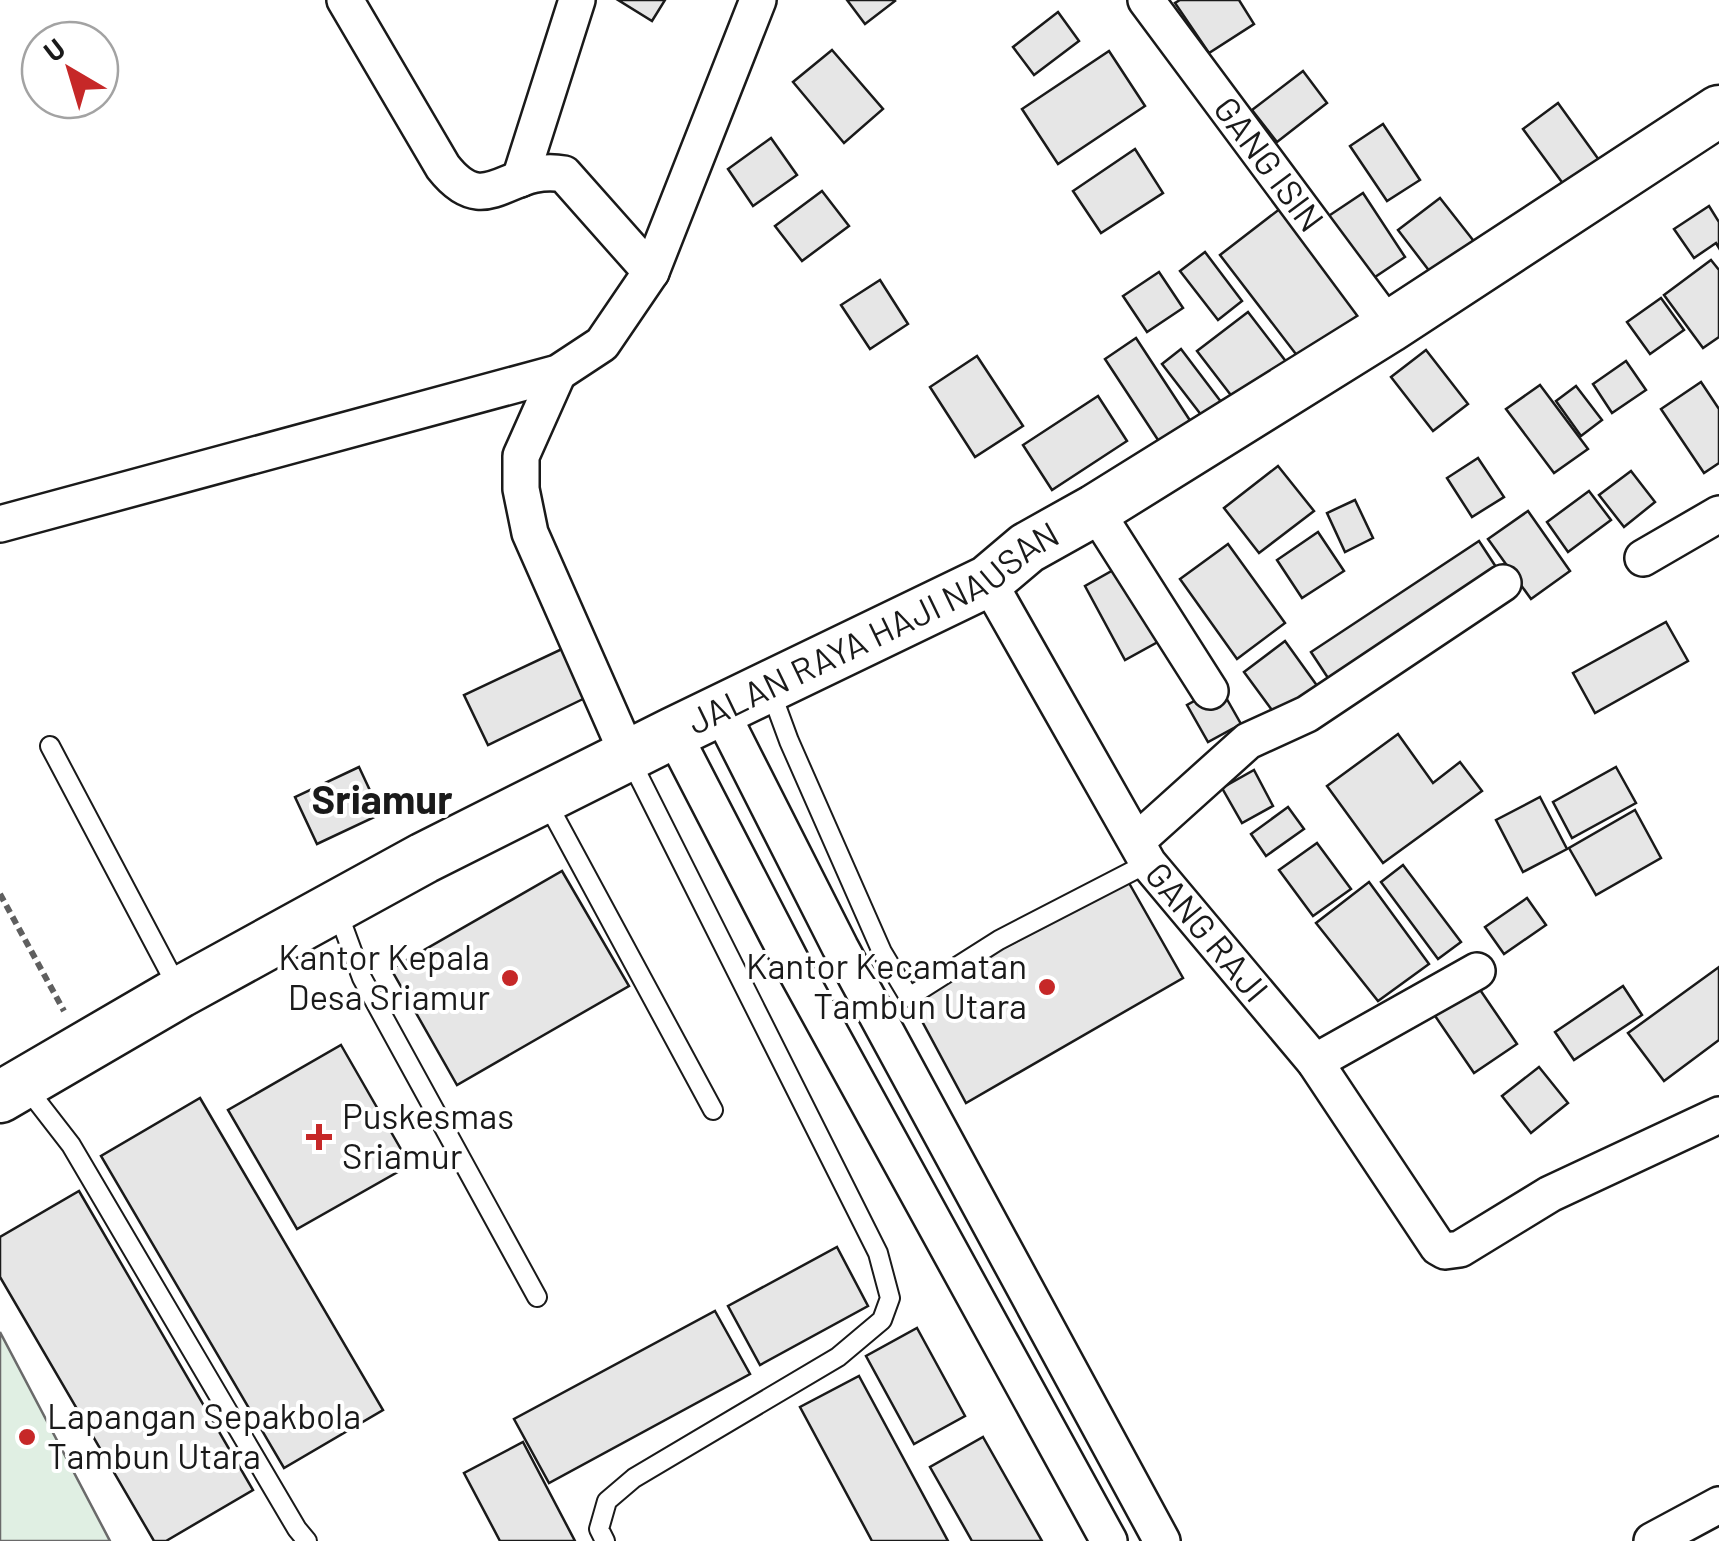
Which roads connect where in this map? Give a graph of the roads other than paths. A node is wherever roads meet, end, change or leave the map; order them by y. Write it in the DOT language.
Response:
graph roads {
  1 [pos="345,0"];
  2 [pos="577,0"];
  3 [pos="758,0"];
  4 [pos="1146,0"];
  5 [pos="1719,111"];
  6 [pos="520,179"];
  7 [pos="652,272"];
  8 [pos="1389,327"];
  9 [pos="558,374"];
  10 [pos="1095,510"];
  11 [pos="1719,514"];
  12 [pos="0,524"];
  13 [pos="1643,558"];
  14 [pos="988,582"];
  15 [pos="1503,583"];
  16 [pos="770,688"];
  17 [pos="1210,692"];
  18 [pos="720,710"];
  19 [pos="673,733"];
  20 [pos="50,746"];
  21 [pos="628,755"];
  22 [pos="545,799"];
  23 [pos="1143,852"];
  24 [pos="336,909"];
  25 [pos="840,947"];
  26 [pos="796,970"];
  27 [pos="1477,970"];
  28 [pos="180,992"];
  29 [pos="1315,1062"];
  30 [pos="12,1090"];
  31 [pos="712,1110"];
  32 [pos="1719,1115"];
  33 [pos="538,1297"];
  34 [pos="1719,1505"];
  35 [pos="307,1541"];
  36 [pos="604,1541"];
  37 [pos="1108,1541"];
  38 [pos="1162,1541"];
  39 [pos="1652,1541"];
  1 -- 6 [label="street"];
  2 -- 6 [label="street"];
  3 -- 7 [label="street"];
  4 -- 8 [label="street, GANG ISIN"];
  5 -- 8 [label="street, JALAN RAYA HAJI NAUSAN"];
  6 -- 7 [label="street"];
  7 -- 9 [label="street"];
  8 -- 10 [label="street, JALAN RAYA HAJI NAUSAN"];
  9 -- 12 [label="street"];
  9 -- 21 [label="street"];
  10 -- 14 [label="street, JALAN RAYA HAJI NAUSAN"];
  10 -- 17 [label="street"];
  11 -- 13 [label="street"];
  14 -- 16 [label="street, JALAN RAYA HAJI NAUSAN"];
  14 -- 23 [label="street, GANG RAJI"];
  15 -- 23 [label="street"];
  16 -- 18 [label="street, JALAN RAYA HAJI NAUSAN"];
  16 -- 23 [label="lane"];
  18 -- 19 [label="street, JALAN RAYA HAJI NAUSAN"];
  18 -- 25 [label="street"];
  19 -- 21 [label="street, JALAN RAYA HAJI NAUSAN"];
  19 -- 26 [label="street"];
  20 -- 28 [label="lane"];
  21 -- 22 [label="street, JALAN RAYA HAJI NAUSAN"];
  21 -- 36 [label="lane"];
  22 -- 24 [label="street, JALAN RAYA HAJI NAUSAN"];
  22 -- 31 [label="lane"];
  23 -- 29 [label="street, GANG RAJI"];
  24 -- 28 [label="street, JALAN RAYA HAJI NAUSAN"];
  24 -- 33 [label="lane"];
  25 -- 26 [label="street"];
  25 -- 38 [label="street"];
  26 -- 37 [label="street"];
  27 -- 29 [label="street"];
  28 -- 30 [label="street, JALAN RAYA HAJI NAUSAN"];
  29 -- 32 [label="street, GANG RAJI"];
  30 -- 35 [label="lane"];
  34 -- 39 [label="street"];
}
